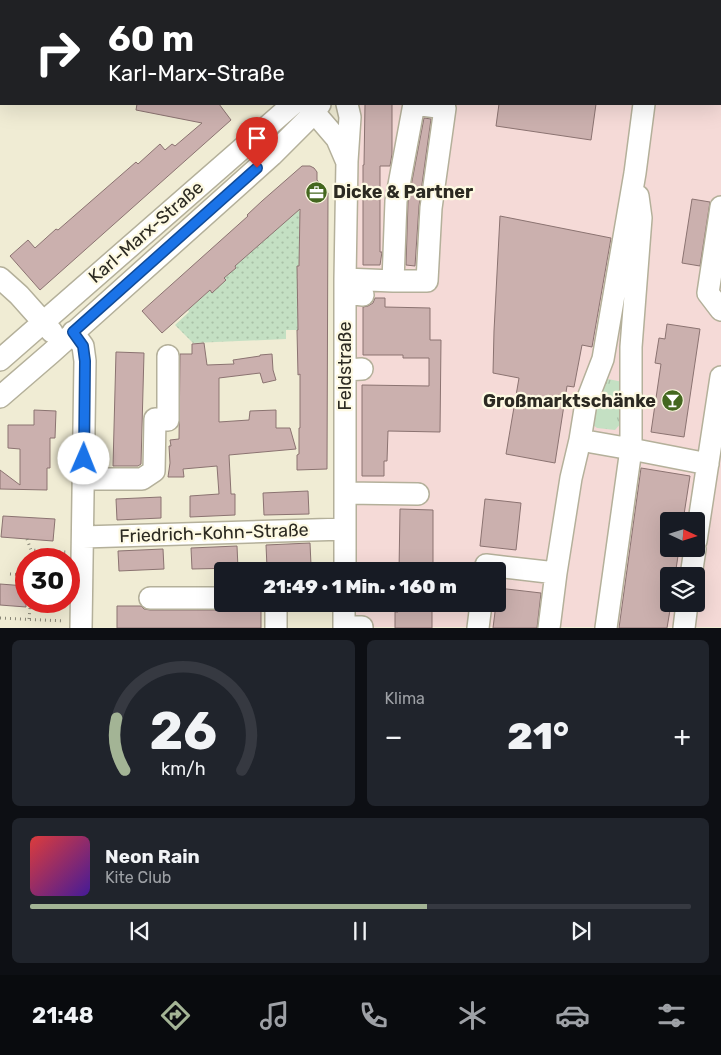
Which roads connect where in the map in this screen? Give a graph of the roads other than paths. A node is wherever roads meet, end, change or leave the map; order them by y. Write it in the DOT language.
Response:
graph roads {
  1 [pos="292,105"];
  2 [pos="347,105"];
  3 [pos="414,105"];
  4 [pos="422,105"];
  5 [pos="644,105"];
  6 [pos="314,107"];
  7 [pos="347,160"];
  8 [pos="635,173"];
  9 [pos="721,207"];
  10 [pos="0,278"];
  11 [pos="393,281"];
  12 [pos="351,289"];
  13 [pos="721,310"];
  14 [pos="43,322"];
  15 [pos="68,338"];
  16 [pos="168,356"];
  17 [pos="0,360"];
  18 [pos="721,377"];
  19 [pos="0,397"];
  20 [pos="580,440"];
  21 [pos="631,449"];
  22 [pos="708,464"];
  23 [pos="83,479"];
  24 [pos="345,493"];
  25 [pos="418,494"];
  26 [pos="701,512"];
  27 [pos="345,529"];
  28 [pos="83,538"];
  29 [pos="345,562"];
  30 [pos="506,567"];
  31 [pos="556,573"];
  32 [pos="150,598"];
  33 [pos="214,598"];
  34 [pos="276,612"];
  35 [pos="344,612"];
  36 [pos="480,612"];
  37 [pos="686,612"];
  38 [pos="72,624"];
  39 [pos="344,627"];
  40 [pos="362,627"];
  41 [pos="276,628"];
  42 [pos="478,628"];
  43 [pos="549,628"];
  44 [pos="606,628"];
  45 [pos="684,628"];
  1 -- 14 [label="street, Karl-Marx-Straße"];
  2 -- 7 [label="street, Feldstraße"];
  3 -- 11 [label="street"];
  4 -- 11 [label="street"];
  5 -- 8 [label="street"];
  6 -- 7 [label="street, Feldstraße"];
  6 -- 15 [label="street, Karl-Marx-Straße"];
  7 -- 12 [label="street, Feldstraße"];
  8 -- 20 [label="street"];
  8 -- 21 [label="street"];
  9 -- 13 [label="street"];
  10 -- 14 [label="street"];
  11 -- 12 [label="street"];
  12 -- 24 [label="street, Feldstraße"];
  14 -- 15 [label="street"];
  14 -- 17 [label="street, Karl-Marx-Straße"];
  15 -- 19 [label="street, Karl-Marx-Straße"];
  15 -- 23 [label="street"];
  16 -- 23 [label="street"];
  18 -- 22 [label="street"];
  20 -- 21 [label="street"];
  20 -- 31 [label="street"];
  21 -- 22 [label="street"];
  21 -- 44 [label="street"];
  22 -- 26 [label="street"];
  23 -- 28 [label="street"];
  24 -- 25 [label="street"];
  24 -- 27 [label="street, Feldstraße"];
  27 -- 28 [label="street, Friedrich-Kohn-Straße"];
  27 -- 29 [label="street, Feldstraße"];
  28 -- 38 [label="street"];
  30 -- 31 [label="street"];
  31 -- 43 [label="street"];
  32 -- 33 [label="street"];
  34 -- 41 [label="street"];
  35 -- 39 [label="street"];
  36 -- 42 [label="street"];
  37 -- 45 [label="street"];
  39 -- 40 [label="street"];
}
